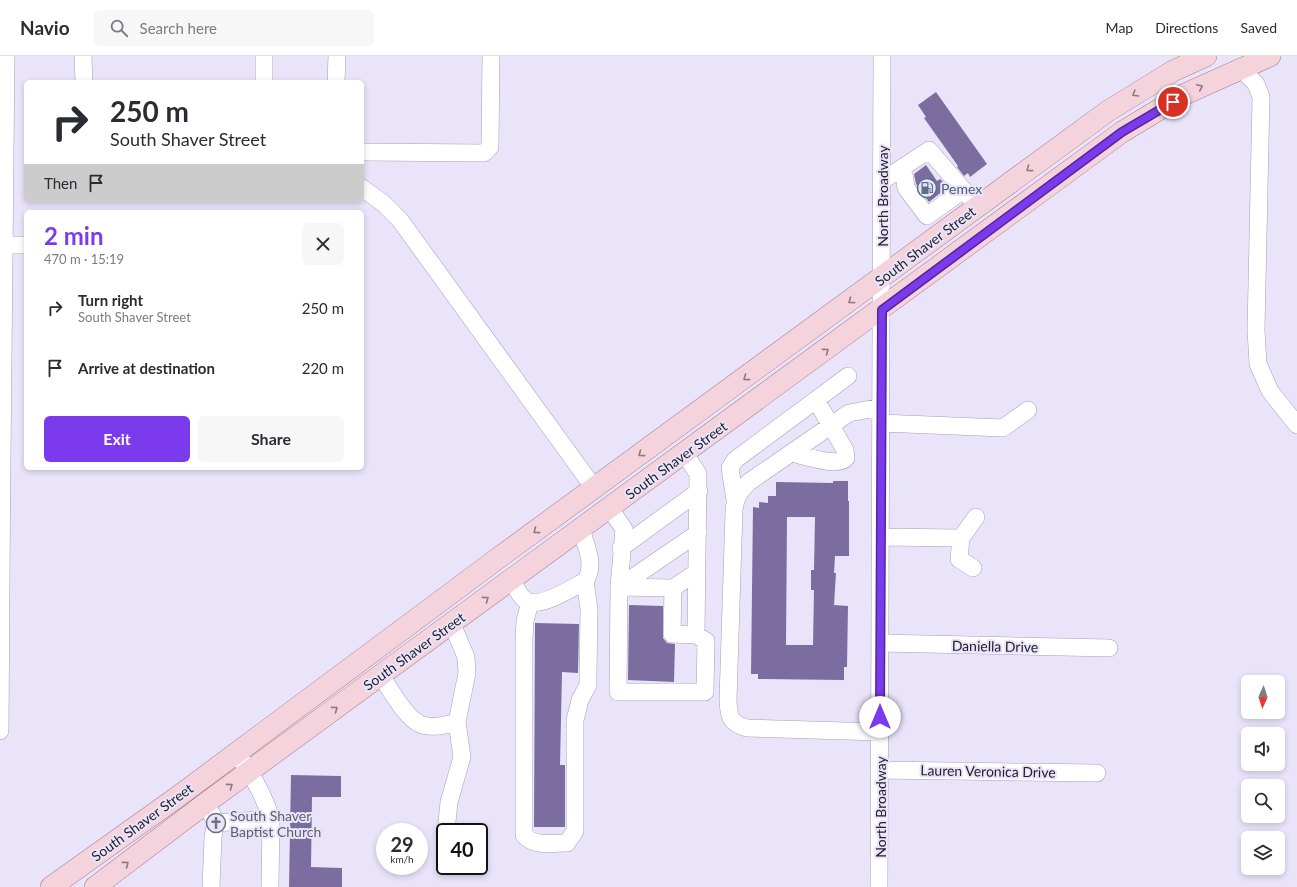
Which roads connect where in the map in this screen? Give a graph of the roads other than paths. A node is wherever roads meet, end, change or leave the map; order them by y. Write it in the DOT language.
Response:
graph roads {
  1 [pos="6,56"];
  2 [pos="83,56"];
  3 [pos="264,56"];
  4 [pos="337,56"];
  5 [pos="491,56"];
  6 [pos="882,56"];
  7 [pos="1206,56"];
  8 [pos="1270,56"];
  9 [pos="1239,62"];
  10 [pos="84,80"];
  11 [pos="264,80"];
  12 [pos="336,80"];
  13 [pos="364,152"];
  14 [pos="1050,153"];
  15 [pos="903,167"];
  16 [pos="1064,174"];
  17 [pos="882,181"];
  18 [pos="364,189"];
  19 [pos="963,190"];
  20 [pos="978,206"];
  21 [pos="3,245"];
  22 [pos="24,245"];
  23 [pos="882,278"];
  24 [pos="882,310"];
  25 [pos="848,376"];
  26 [pos="816,400"];
  27 [pos="1028,410"];
  28 [pos="881,415"];
  29 [pos="1297,425"];
  30 [pos="830,426"];
  31 [pos="791,453"];
  32 [pos="685,454"];
  33 [pos="594,488"];
  34 [pos="699,491"];
  35 [pos="735,500"];
  36 [pos="610,509"];
  37 [pos="976,517"];
  38 [pos="581,530"];
  39 [pos="698,533"];
  40 [pos="880,537"];
  41 [pos="961,538"];
  42 [pos="621,548"];
  43 [pos="497,559"];
  44 [pos="973,568"];
  45 [pos="698,572"];
  46 [pos="512,580"];
  47 [pos="585,582"];
  48 [pos="618,587"];
  49 [pos="673,588"];
  50 [pos="530,602"];
  51 [pos="452,624"];
  52 [pos="696,635"];
  53 [pos="880,643"];
  54 [pos="1109,648"];
  55 [pos="368,656"];
  56 [pos="381,676"];
  57 [pos="0,722"];
  58 [pos="457,722"];
  59 [pos="0,731"];
  60 [pos="880,732"];
  61 [pos="236,753"];
  62 [pos="879,770"];
  63 [pos="250,771"];
  64 [pos="1097,773"];
  65 [pos="206,803"];
  66 [pos="271,819"];
  67 [pos="216,823"];
  68 [pos="447,823"];
  69 [pos="51,887"];
  70 [pos="95,887"];
  71 [pos="211,887"];
  72 [pos="270,887"];
  73 [pos="879,887"];
  1 -- 21 [label="street"];
  2 -- 10 [label="street"];
  3 -- 11 [label="street"];
  4 -- 12 [label="street"];
  5 -- 13 [label="street"];
  6 -- 17 [label="street, North Broadway"];
  7 -- 14 [label="main road, South Shaver Street, one-way"];
  8 -- 9 [label="main road, South Shaver Street"];
  16 -- 9 [label="main road, South Shaver Street, one-way"];
  9 -- 29 [label="street"];
  14 -- 16 [label="main road"];
  14 -- 20 [label="main road, South Shaver Street, one-way"];
  15 -- 17 [label="street"];
  15 -- 19 [label="street"];
  15 -- 19 [label="street"];
  16 -- 24 [label="main road, South Shaver Street"];
  17 -- 23 [label="street, North Broadway"];
  18 -- 33 [label="street"];
  19 -- 20 [label="street"];
  20 -- 23 [label="main road, South Shaver Street"];
  21 -- 22 [label="street"];
  21 -- 57 [label="street"];
  23 -- 24 [label="street, North Broadway"];
  23 -- 33 [label="main road, South Shaver Street, one-way"];
  24 -- 28 [label="street, North Broadway"];
  32 -- 24 [label="main road, South Shaver Street, one-way"];
  25 -- 26 [label="street"];
  26 -- 30 [label="street"];
  26 -- 35 [label="street"];
  27 -- 28 [label="street"];
  28 -- 30 [label="street"];
  28 -- 40 [label="street, North Broadway"];
  30 -- 31 [label="street"];
  30 -- 31 [label="street"];
  31 -- 35 [label="street"];
  32 -- 34 [label="street"];
  32 -- 36 [label="main road, South Shaver Street"];
  33 -- 36 [label="main road"];
  33 -- 43 [label="main road, South Shaver Street, one-way"];
  34 -- 39 [label="street"];
  34 -- 42 [label="street"];
  35 -- 60 [label="street"];
  36 -- 38 [label="main road, South Shaver Street"];
  36 -- 42 [label="street"];
  37 -- 41 [label="street"];
  38 -- 46 [label="main road, South Shaver Street"];
  38 -- 47 [label="street"];
  39 -- 45 [label="street"];
  39 -- 48 [label="street"];
  40 -- 41 [label="street"];
  40 -- 53 [label="street, North Broadway"];
  41 -- 44 [label="street"];
  42 -- 48 [label="street"];
  43 -- 46 [label="main road"];
  43 -- 55 [label="main road, South Shaver Street"];
  45 -- 49 [label="street"];
  45 -- 52 [label="street"];
  46 -- 50 [label="street"];
  51 -- 46 [label="main road, South Shaver Street, one-way"];
  47 -- 50 [label="street"];
  47 -- 50 [label="street"];
  48 -- 49 [label="street"];
  48 -- 52 [label="street"];
  49 -- 52 [label="street"];
  51 -- 56 [label="main road, South Shaver Street"];
  51 -- 58 [label="street"];
  53 -- 54 [label="street, Daniella Drive"];
  53 -- 60 [label="street, North Broadway"];
  55 -- 56 [label="main road"];
  55 -- 61 [label="main road, South Shaver Street"];
  56 -- 58 [label="street"];
  63 -- 56 [label="main road, South Shaver Street, one-way"];
  57 -- 59 [label="street"];
  58 -- 68 [label="street"];
  60 -- 62 [label="street, North Broadway"];
  61 -- 63 [label="street"];
  61 -- 69 [label="main road, South Shaver Street"];
  62 -- 64 [label="street, Lauren Veronica Drive"];
  62 -- 73 [label="street, North Broadway"];
  65 -- 63 [label="main road, South Shaver Street, one-way"];
  63 -- 66 [label="street"];
  65 -- 67 [label="street"];
  70 -- 65 [label="main road, South Shaver Street, one-way"];
  66 -- 67 [label="street"];
  66 -- 72 [label="street"];
  67 -- 71 [label="street"];
}
